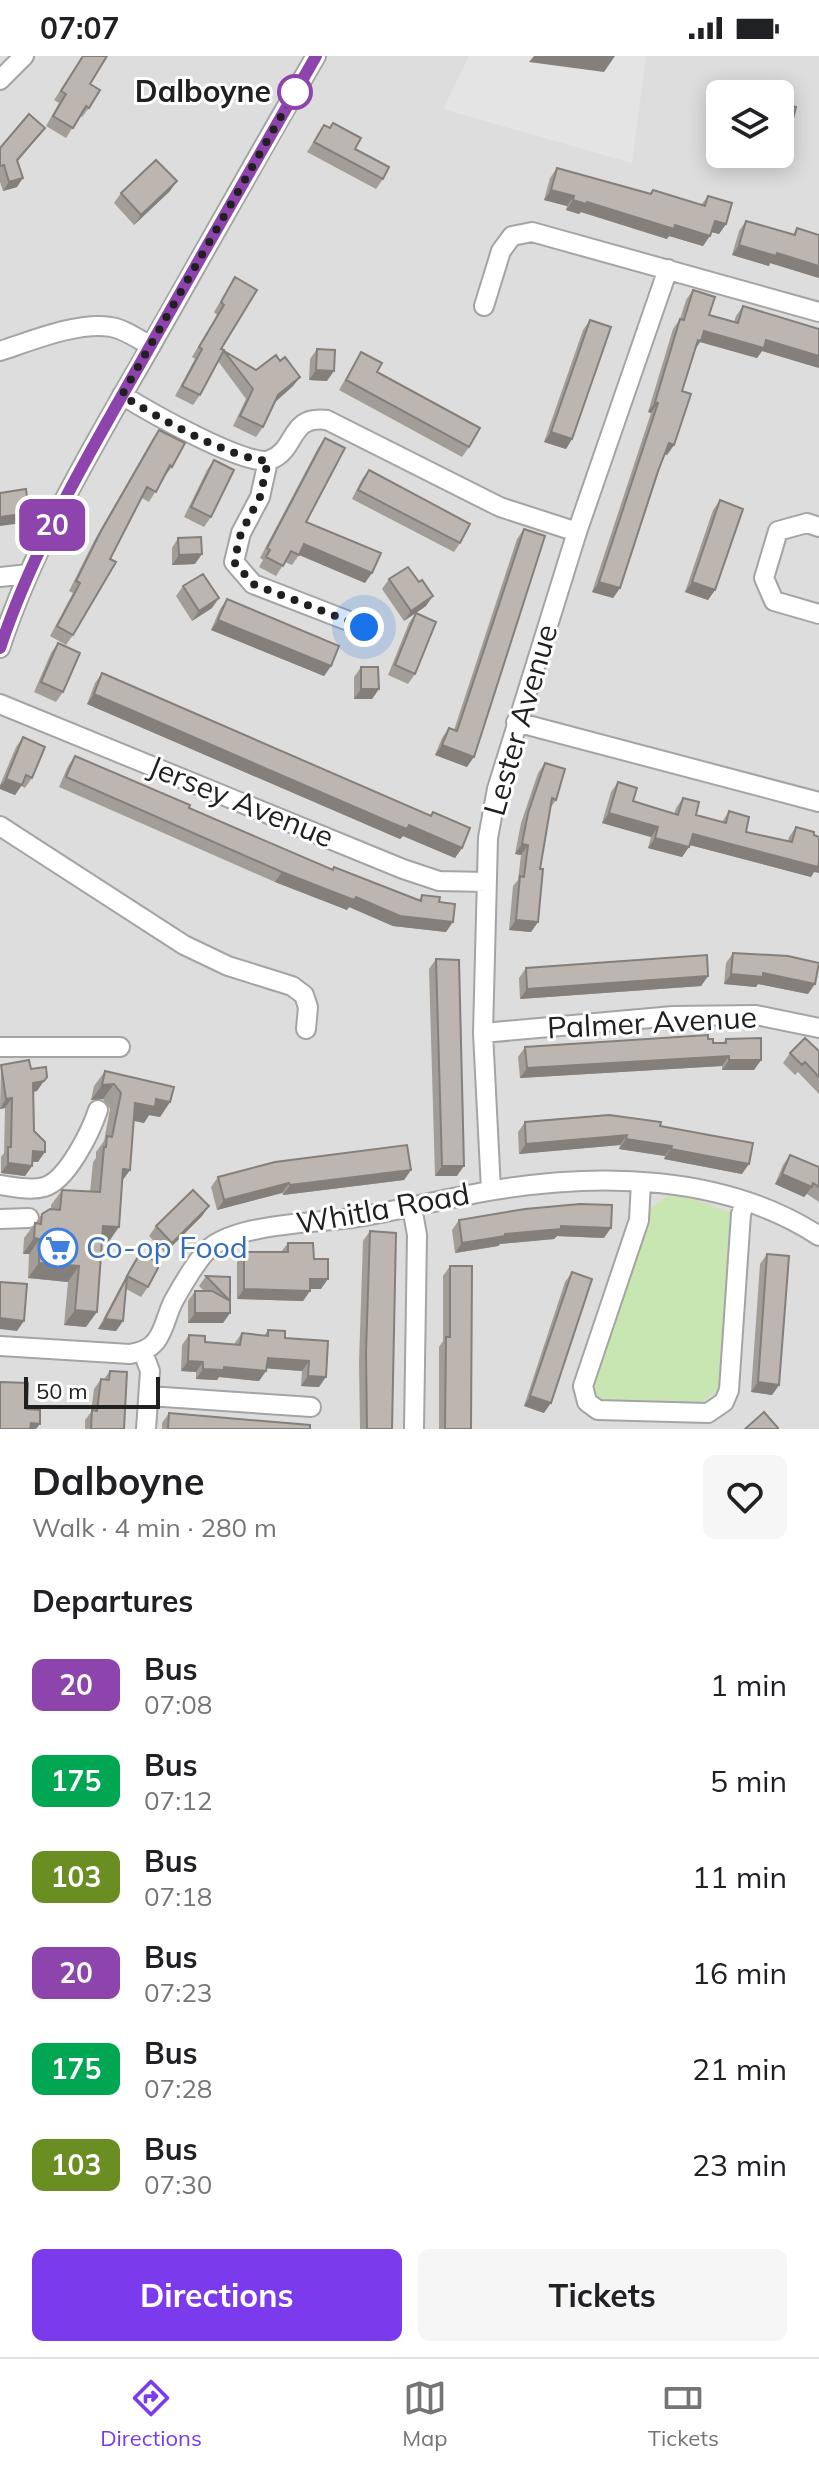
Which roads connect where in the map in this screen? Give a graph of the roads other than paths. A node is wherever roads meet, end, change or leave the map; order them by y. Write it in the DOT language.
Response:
graph roads {
  1 [pos="24,56"];
  2 [pos="316,56"];
  3 [pos="0,80"];
  4 [pos="668,269"];
  5 [pos="484,306"];
  6 [pos="819,312"];
  7 [pos="151,346"];
  8 [pos="0,351"];
  9 [pos="122,395"];
  10 [pos="268,461"];
  11 [pos="819,527"];
  12 [pos="577,532"];
  13 [pos="28,574"];
  14 [pos="0,577"];
  15 [pos="819,614"];
  16 [pos="364,627"];
  17 [pos="0,648"];
  18 [pos="0,704"];
  19 [pos="516,722"];
  20 [pos="819,802"];
  21 [pos="0,826"];
  22 [pos="487,882"];
  23 [pos="819,1028"];
  24 [pos="306,1029"];
  25 [pos="483,1033"];
  26 [pos="0,1047"];
  27 [pos="120,1047"];
  28 [pos="98,1110"];
  29 [pos="641,1182"];
  30 [pos="0,1185"];
  31 [pos="491,1190"];
  32 [pos="745,1202"];
  33 [pos="412,1207"];
  34 [pos="29,1218"];
  35 [pos="0,1219"];
  36 [pos="819,1236"];
  37 [pos="0,1346"];
  38 [pos="143,1352"];
  39 [pos="149,1396"];
  40 [pos="311,1407"];
  41 [pos="146,1429"];
  42 [pos="414,1429"];
  1 -- 3 [label="street"];
  2 -- 7 [label="street"];
  4 -- 5 [label="street"];
  4 -- 6 [label="street"];
  4 -- 12 [label="street, Lester Avenue"];
  7 -- 8 [label="street"];
  7 -- 9 [label="street"];
  9 -- 10 [label="street"];
  9 -- 13 [label="street"];
  10 -- 12 [label="street"];
  10 -- 16 [label="street"];
  11 -- 15 [label="street"];
  12 -- 19 [label="street, Lester Avenue"];
  13 -- 14 [label="street"];
  13 -- 17 [label="street"];
  18 -- 22 [label="street, Jersey Avenue"];
  19 -- 20 [label="street"];
  19 -- 22 [label="street, Lester Avenue"];
  21 -- 24 [label="street"];
  22 -- 25 [label="street, Lester Avenue"];
  23 -- 25 [label="street, Palmer Avenue"];
  25 -- 31 [label="street, Lester Avenue"];
  26 -- 27 [label="street"];
  28 -- 30 [label="street"];
  29 -- 31 [label="street, Whitla Road"];
  29 -- 32 [label="street, Whitla Road"];
  29 -- 32 [label="street"];
  31 -- 33 [label="street, Whitla Road"];
  32 -- 36 [label="street, Whitla Road"];
  33 -- 38 [label="street, Whitla Road"];
  33 -- 42 [label="street"];
  34 -- 35 [label="street"];
  37 -- 38 [label="street"];
  38 -- 39 [label="street"];
  39 -- 40 [label="street"];
  39 -- 41 [label="street"];
}
